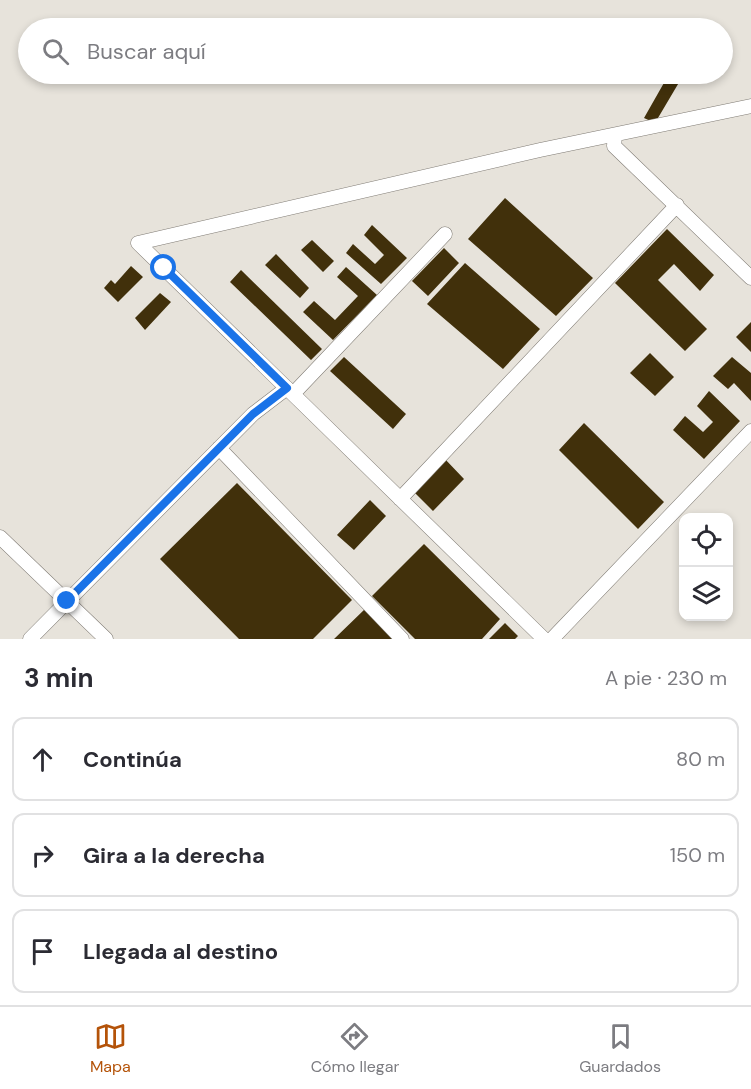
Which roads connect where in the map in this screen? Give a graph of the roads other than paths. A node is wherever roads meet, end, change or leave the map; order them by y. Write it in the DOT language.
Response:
graph roads {
  1 [pos="751,106"];
  2 [pos="615,135"];
  3 [pos="677,205"];
  4 [pos="445,234"];
  5 [pos="751,278"];
  6 [pos="290,391"];
  7 [pos="751,430"];
  8 [pos="219,448"];
  9 [pos="400,499"];
  10 [pos="0,537"];
  11 [pos="67,601"];
  12 [pos="30,639"];
  13 [pos="106,639"];
  14 [pos="402,639"];
  15 [pos="544,639"];
  16 [pos="552,639"];
  1 -- 2 [label="lane"];
  2 -- 3 [label="lane"];
  2 -- 6 [label="lane"];
  3 -- 5 [label="lane"];
  3 -- 9 [label="lane"];
  4 -- 6 [label="lane"];
  6 -- 8 [label="lane"];
  6 -- 9 [label="lane"];
  7 -- 16 [label="lane"];
  8 -- 11 [label="lane"];
  8 -- 14 [label="lane"];
  9 -- 15 [label="lane"];
  10 -- 11 [label="lane"];
  11 -- 12 [label="lane"];
  11 -- 13 [label="lane"];
}
